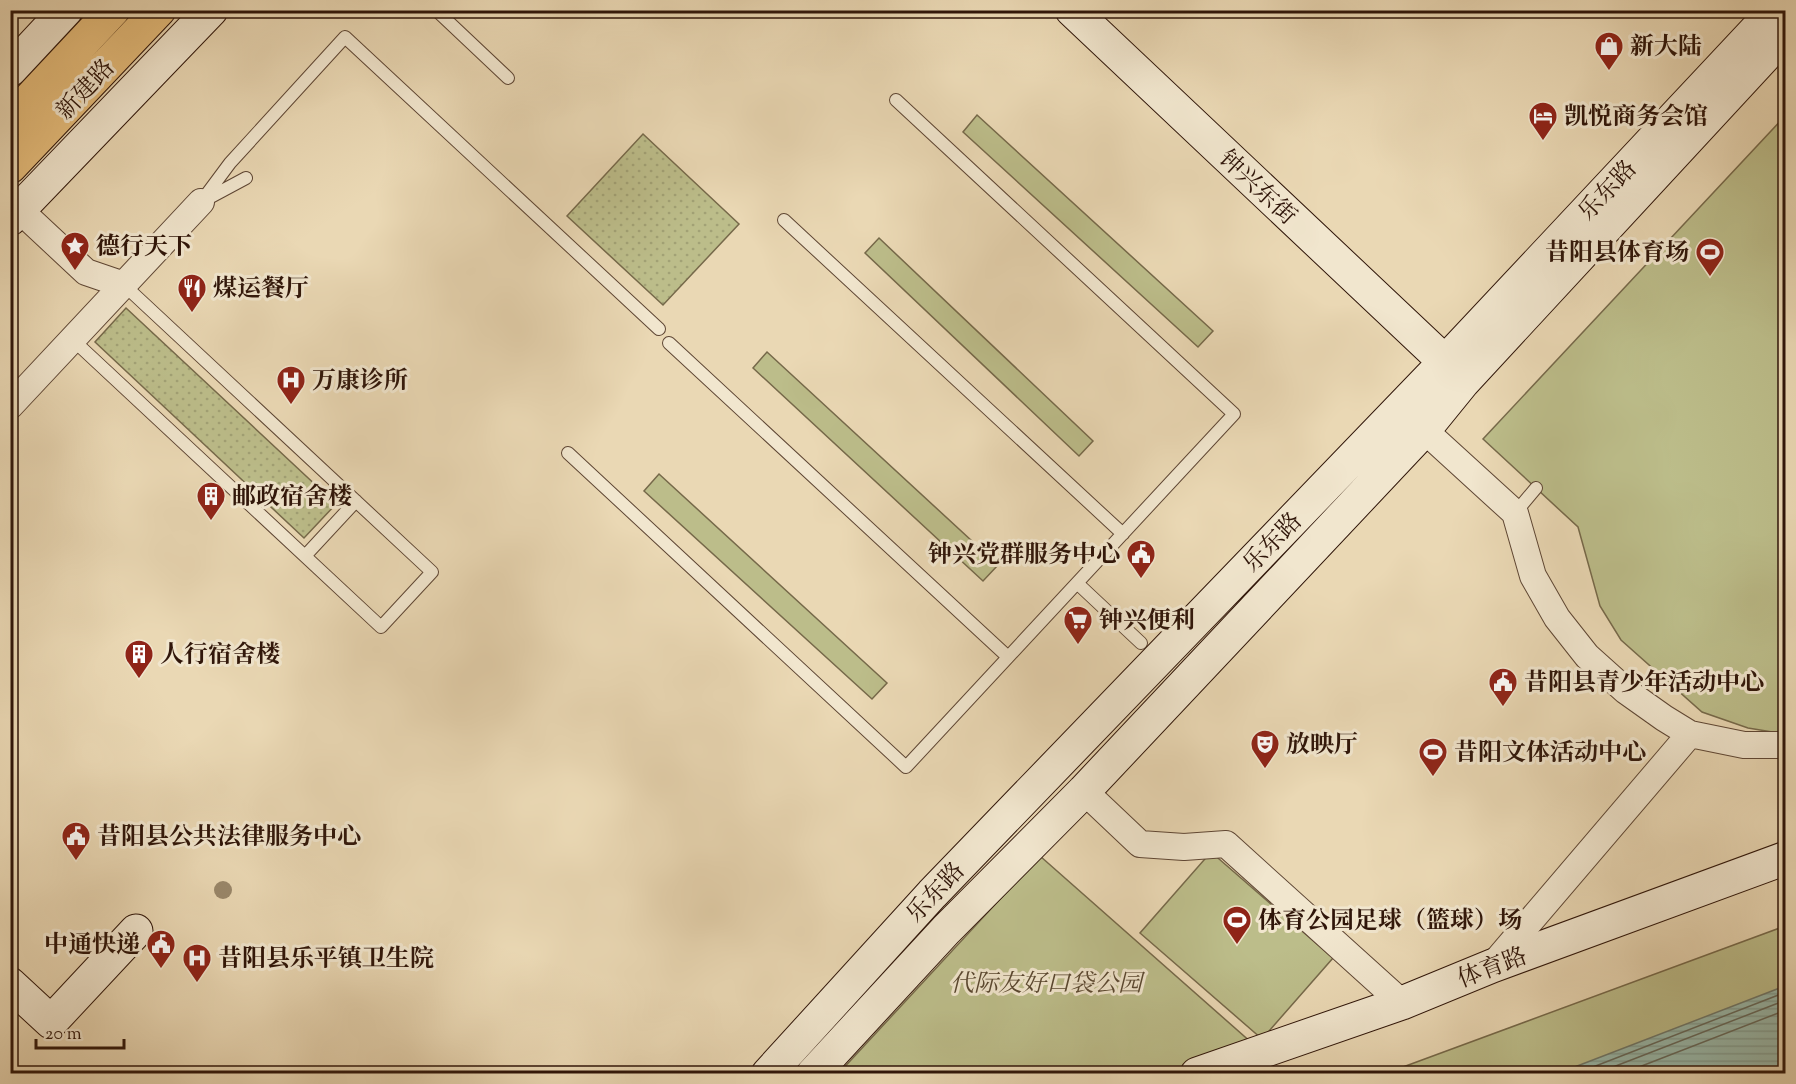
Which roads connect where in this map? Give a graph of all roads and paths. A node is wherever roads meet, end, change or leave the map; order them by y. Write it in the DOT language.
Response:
graph roads {
  1 [pos="66,10"];
  2 [pos="113,10"];
  3 [pos="159,10"];
  4 [pos="211,10"];
  5 [pos="436,10"];
  6 [pos="1072,10"];
  7 [pos="1775,10"];
  8 [pos="1785,33"];
  9 [pos="508,78"];
  10 [pos="18,90"];
  11 [pos="896,100"];
  12 [pos="10,167"];
  13 [pos="246,178"];
  14 [pos="201,202"];
  15 [pos="14,210"];
  16 [pos="784,220"];
  17 [pos="124,285"];
  18 [pos="659,329"];
  19 [pos="72,339"];
  20 [pos="669,343"];
  21 [pos="1445,362"];
  22 [pos="10,406"];
  23 [pos="1424,430"];
  24 [pos="568,453"];
  25 [pos="1536,488"];
  26 [pos="356,501"];
  27 [pos="1515,513"];
  28 [pos="1123,534"];
  29 [pos="305,556"];
  30 [pos="1077,583"];
  31 [pos="1141,643"];
  32 [pos="1008,657"];
  33 [pos="1690,734"];
  34 [pos="1785,745"];
  35 [pos="1084,791"];
  36 [pos="1785,858"];
  37 [pos="136,931"];
  38 [pos="1492,966"];
  39 [pos="10,984"];
  40 [pos="1402,1003"];
  41 [pos="768,1074"];
  42 [pos="813,1074"];
  43 [pos="1197,1074"];
  1 -- 10 [label="main road"];
  2 -- 10 [label="main road, 新建路"];
  3 -- 12 [label="main road, 新建路"];
  4 -- 15 [label="main road"];
  5 -- 9 [label="lane"];
  6 -- 21 [label="main road, 钟兴东街"];
  7 -- 21 [label="main road, 乐东路"];
  8 -- 23 [label="main road, 乐东路"];
  11 -- 28 [label="lane"];
  13 -- 14 [label="lane"];
  14 -- 17 [label="street"];
  14 -- 18 [label="lane"];
  15 -- 17 [label="street"];
  16 -- 28 [label="lane"];
  17 -- 19 [label="street"];
  17 -- 26 [label="lane"];
  19 -- 22 [label="street"];
  19 -- 29 [label="lane"];
  20 -- 32 [label="lane"];
  21 -- 41 [label="main road, 乐东路"];
  23 -- 27 [label="street"];
  23 -- 35 [label="main road, 乐东路"];
  24 -- 32 [label="lane"];
  25 -- 27 [label="lane"];
  26 -- 29 [label="lane"];
  26 -- 29 [label="lane"];
  27 -- 33 [label="street"];
  28 -- 30 [label="lane"];
  30 -- 31 [label="lane"];
  30 -- 32 [label="lane"];
  33 -- 34 [label="street"];
  33 -- 38 [label="street"];
  35 -- 40 [label="street"];
  35 -- 42 [label="main road, 乐东路"];
  36 -- 38 [label="main road, 体育路"];
  37 -- 39 [label="main road"];
  38 -- 40 [label="main road, 体育路"];
  40 -- 43 [label="main road, 体育路"];
}
